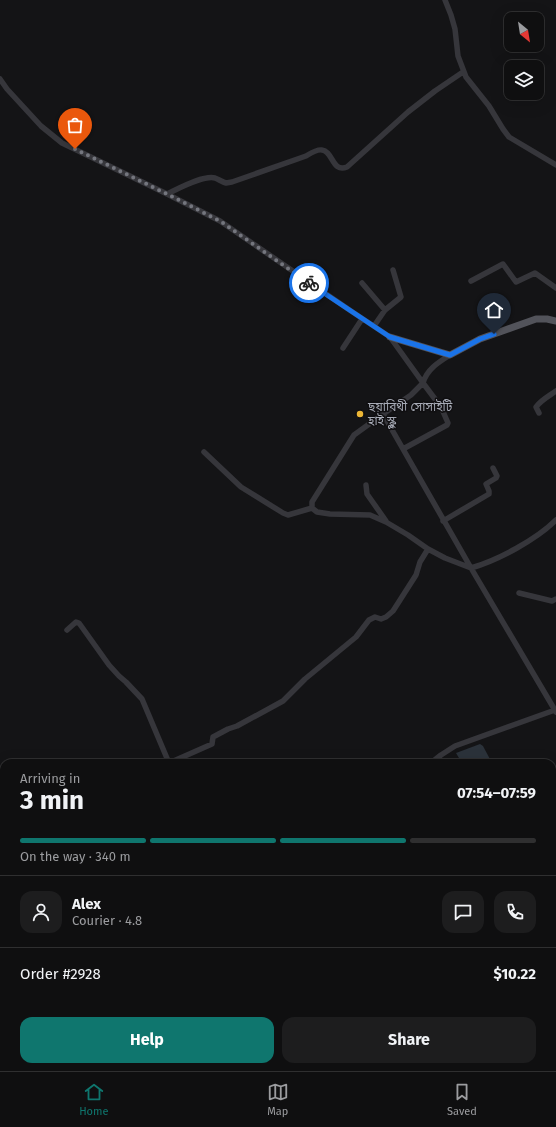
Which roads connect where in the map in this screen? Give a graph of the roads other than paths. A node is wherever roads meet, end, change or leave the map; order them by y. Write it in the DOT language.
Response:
graph roads {
  1 [pos="445,0"];
  2 [pos="463,72"];
  3 [pos="0,80"];
  4 [pos="556,165"];
  5 [pos="167,194"];
  6 [pos="393,270"];
  7 [pos="471,281"];
  8 [pos="362,282"];
  9 [pos="556,288"];
  10 [pos="385,310"];
  11 [pos="362,319"];
  12 [pos="556,321"];
  13 [pos="374,326"];
  14 [pos="390,337"];
  15 [pos="344,348"];
  16 [pos="450,355"];
  17 [pos="423,383"];
  18 [pos="556,391"];
  19 [pos="539,413"];
  20 [pos="383,414"];
  21 [pos="403,449"];
  22 [pos="204,452"];
  23 [pos="493,468"];
  24 [pos="366,485"];
  25 [pos="312,508"];
  26 [pos="556,520"];
  27 [pos="444,521"];
  28 [pos="386,522"];
  29 [pos="428,549"];
  30 [pos="471,568"];
  31 [pos="519,594"];
  32 [pos="556,599"];
  33 [pos="67,630"];
  34 [pos="555,711"];
  35 [pos="167,759"];
  36 [pos="178,759"];
  37 [pos="436,759"];
  1 -- 2 [label="street"];
  2 -- 4 [label="street"];
  2 -- 5 [label="street"];
  3 -- 5 [label="street"];
  5 -- 11 [label="street"];
  6 -- 10 [label="street"];
  7 -- 9 [label="street"];
  8 -- 10 [label="street"];
  10 -- 13 [label="street"];
  11 -- 13 [label="street"];
  11 -- 15 [label="street"];
  12 -- 16 [label="main road"];
  13 -- 14 [label="street"];
  14 -- 16 [label="main road"];
  14 -- 17 [label="street"];
  16 -- 17 [label="street"];
  17 -- 20 [label="street"];
  17 -- 21 [label="street"];
  18 -- 19 [label="street"];
  20 -- 21 [label="street"];
  20 -- 25 [label="street"];
  21 -- 27 [label="street"];
  22 -- 25 [label="street"];
  23 -- 27 [label="street"];
  24 -- 28 [label="street"];
  25 -- 28 [label="street"];
  26 -- 30 [label="street"];
  27 -- 30 [label="street"];
  28 -- 29 [label="street"];
  29 -- 30 [label="street"];
  29 -- 36 [label="street"];
  30 -- 34 [label="street"];
  31 -- 32 [label="street"];
  33 -- 35 [label="street"];
  34 -- 37 [label="street"];
}
